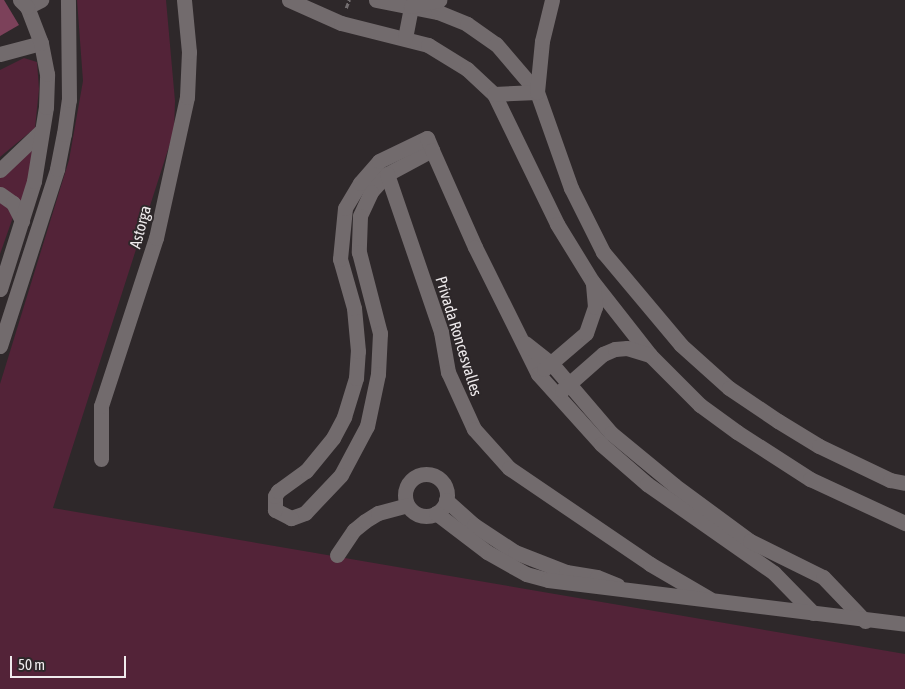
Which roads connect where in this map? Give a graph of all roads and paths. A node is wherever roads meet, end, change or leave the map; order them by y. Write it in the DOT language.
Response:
graph roads {
  1 [pos="68,0"];
  2 [pos="184,0"];
  3 [pos="289,0"];
  4 [pos="376,0"];
  5 [pos="439,0"];
  6 [pos="551,1"];
  7 [pos="29,2"];
  8 [pos="411,6"];
  9 [pos="405,38"];
  10 [pos="41,43"];
  11 [pos="0,54"];
  12 [pos="537,92"];
  13 [pos="494,94"];
  14 [pos="40,132"];
  15 [pos="430,144"];
  16 [pos="0,170"];
  17 [pos="387,174"];
  18 [pos="0,194"];
  19 [pos="22,221"];
  20 [pos="592,282"];
  21 [pos="0,289"];
  22 [pos="586,333"];
  23 [pos="525,343"];
  24 [pos="0,346"];
  25 [pos="603,354"];
  26 [pos="650,355"];
  27 [pos="551,363"];
  28 [pos="538,374"];
  29 [pos="568,384"];
  30 [pos="556,395"];
  31 [pos="101,459"];
  32 [pos="905,483"];
  33 [pos="446,500"];
  34 [pos="407,505"];
  35 [pos="905,510"];
  36 [pos="436,513"];
  37 [pos="891,516"];
  38 [pos="905,523"];
  39 [pos="337,555"];
  40 [pos="628,590"];
  41 [pos="710,599"];
  42 [pos="813,613"];
  43 [pos="865,620"];
  44 [pos="905,624"];
  1 -- 24 [label="street"];
  2 -- 31 [label="street, Astorga"];
  3 -- 9 [label="street"];
  4 -- 8 [label="street"];
  5 -- 8 [label="street"];
  6 -- 12 [label="street"];
  7 -- 10 [label="street"];
  8 -- 9 [label="street"];
  8 -- 12 [label="street"];
  9 -- 13 [label="street"];
  10 -- 11 [label="street"];
  10 -- 14 [label="street"];
  12 -- 13 [label="street"];
  12 -- 32 [label="street"];
  13 -- 20 [label="street"];
  14 -- 16 [label="street"];
  14 -- 19 [label="street"];
  15 -- 17 [label="street"];
  15 -- 17 [label="street"];
  15 -- 23 [label="street"];
  17 -- 41 [label="street, Privada Roncesvalles"];
  18 -- 19 [label="street"];
  19 -- 21 [label="street"];
  20 -- 22 [label="street"];
  20 -- 26 [label="street"];
  22 -- 25 [label="street"];
  22 -- 27 [label="street"];
  23 -- 27 [label="street"];
  23 -- 28 [label="street"];
  25 -- 26 [label="street"];
  25 -- 29 [label="street"];
  26 -- 37 [label="street"];
  27 -- 28 [label="street"];
  27 -- 29 [label="street"];
  28 -- 30 [label="street"];
  29 -- 30 [label="street"];
  29 -- 43 [label="street"];
  30 -- 42 [label="street"];
  33 -- 34 [label="street, Privada Roncesvalles"];
  33 -- 36 [label="street"];
  33 -- 40 [label="street, Privada Roncesvalles"];
  34 -- 36 [label="street, Privada Roncesvalles"];
  34 -- 39 [label="street"];
  35 -- 37 [label="street"];
  36 -- 40 [label="street, Privada Roncesvalles"];
  37 -- 38 [label="street"];
  40 -- 41 [label="street, Privada Roncesvalles"];
  41 -- 42 [label="street, Privada Roncesvalles"];
  42 -- 43 [label="street, Privada Roncesvalles"];
  43 -- 44 [label="street, Privada Roncesvalles"];
}
